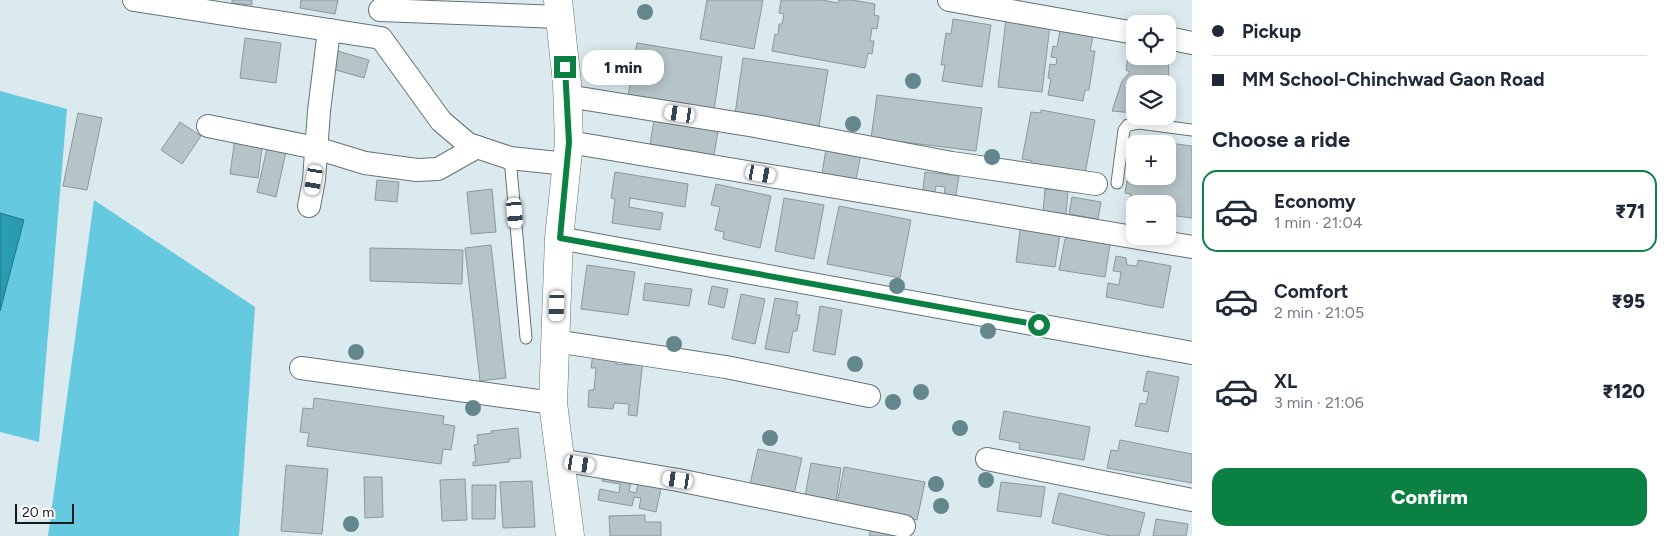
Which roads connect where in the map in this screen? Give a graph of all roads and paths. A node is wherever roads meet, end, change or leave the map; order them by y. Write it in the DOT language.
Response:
graph roads {
  1 [pos="134,0"];
  2 [pos="949,0"];
  3 [pos="380,5"];
  4 [pos="559,9"];
  5 [pos="329,30"];
  6 [pos="1126,31"];
  7 [pos="381,38"];
  8 [pos="1176,40"];
  9 [pos="1192,43"];
  10 [pos="567,96"];
  11 [pos="208,126"];
  12 [pos="1192,130"];
  13 [pos="477,147"];
  14 [pos="316,148"];
  15 [pos="568,153"];
  16 [pos="510,158"];
  17 [pos="1106,183"];
  18 [pos="309,206"];
  19 [pos="560,238"];
  20 [pos="1192,247"];
  21 [pos="526,338"];
  22 [pos="556,341"];
  23 [pos="1192,353"];
  24 [pos="301,368"];
  25 [pos="869,396"];
  26 [pos="553,403"];
  27 [pos="987,459"];
  28 [pos="560,460"];
  29 [pos="1192,500"];
  30 [pos="904,526"];
  31 [pos="570,536"];
  1 -- 5 [label="street"];
  2 -- 6 [label="street"];
  3 -- 4 [label="street"];
  3 -- 7 [label="street"];
  4 -- 10 [label="main road"];
  5 -- 7 [label="street"];
  5 -- 14 [label="street"];
  7 -- 13 [label="street"];
  8 -- 9 [label="street"];
  10 -- 15 [label="main road"];
  10 -- 17 [label="street"];
  11 -- 14 [label="street"];
  12 -- 17 [label="lane"];
  13 -- 14 [label="street"];
  13 -- 16 [label="street"];
  14 -- 18 [label="street"];
  15 -- 16 [label="street"];
  15 -- 19 [label="main road"];
  15 -- 20 [label="street"];
  16 -- 21 [label="lane"];
  19 -- 22 [label="main road"];
  19 -- 23 [label="street"];
  22 -- 25 [label="street"];
  22 -- 26 [label="main road"];
  24 -- 26 [label="street"];
  26 -- 28 [label="main road"];
  27 -- 29 [label="street"];
  28 -- 30 [label="street"];
  28 -- 31 [label="main road"];
}
